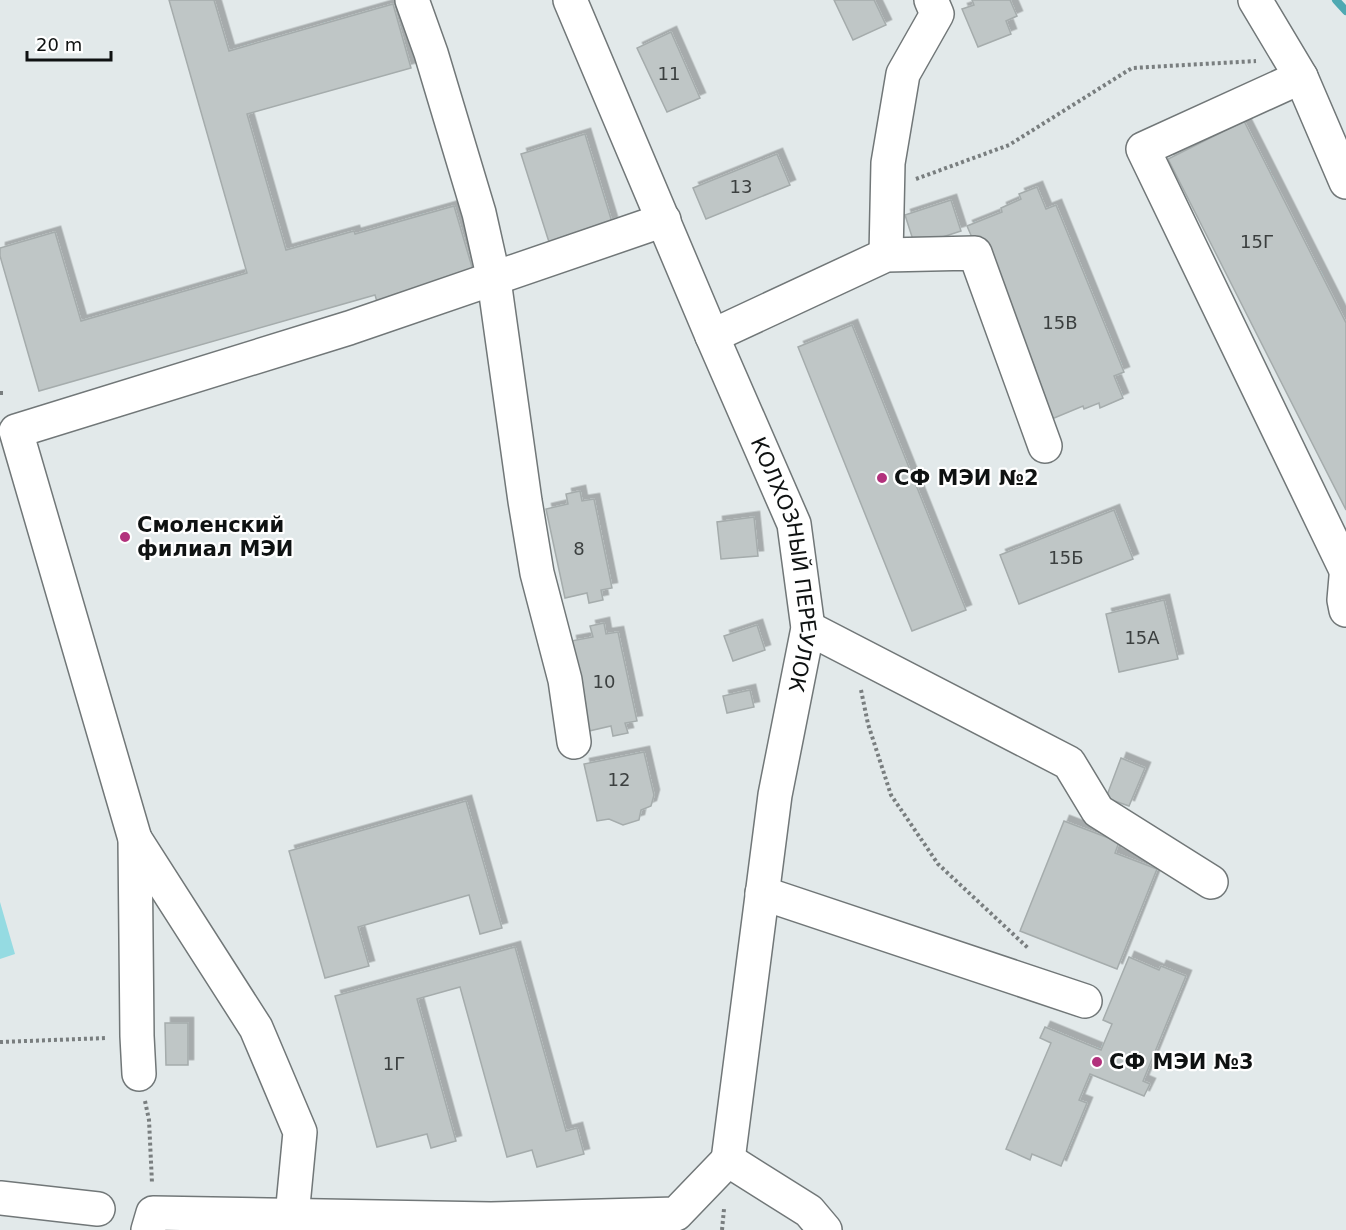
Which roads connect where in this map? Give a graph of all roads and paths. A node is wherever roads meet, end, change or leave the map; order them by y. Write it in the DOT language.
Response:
graph roads {
  1 [pos="412,0"];
  2 [pos="570,0"];
  3 [pos="931,0"];
  4 [pos="1255,0"];
  5 [pos="1294,68"];
  6 [pos="1346,182"];
  7 [pos="888,189"];
  8 [pos="664,220"];
  9 [pos="886,255"];
  10 [pos="494,280"];
  11 [pos="712,336"];
  12 [pos="1045,446"];
  13 [pos="1346,570"];
  14 [pos="1346,577"];
  15 [pos="1346,610"];
  16 [pos="808,628"];
  17 [pos="854,651"];
  18 [pos="574,742"];
  19 [pos="135,839"];
  20 [pos="1211,882"];
  21 [pos="762,893"];
  22 [pos="1033,953"];
  23 [pos="1085,1001"];
  24 [pos="137,1036"];
  25 [pos="0,1042"];
  26 [pos="140,1074"];
  27 [pos="728,1160"];
  28 [pos="0,1198"];
  29 [pos="98,1209"];
  30 [pos="292,1216"];
  31 [pos="150,1222"];
  32 [pos="675,1222"];
  33 [pos="825,1230"];
  1 -- 10 [label="street"];
  2 -- 8 [label="street, КОЛХОЗНЫЙ ПЕРЕУЛОК"];
  3 -- 7 [label="street"];
  4 -- 5 [label="street"];
  5 -- 6 [label="street"];
  5 -- 7 [label="path"];
  5 -- 13 [label="street"];
  7 -- 9 [label="street"];
  8 -- 10 [label="street"];
  8 -- 11 [label="street, КОЛХОЗНЫЙ ПЕРЕУЛОК"];
  9 -- 11 [label="street"];
  9 -- 12 [label="street"];
  10 -- 18 [label="street"];
  10 -- 19 [label="street"];
  11 -- 16 [label="street, КОЛХОЗНЫЙ ПЕРЕУЛОК"];
  14 -- 15 [label="street"];
  16 -- 17 [label="street"];
  16 -- 21 [label="street, КОЛХОЗНЫЙ ПЕРЕУЛОК"];
  17 -- 20 [label="street"];
  17 -- 22 [label="path"];
  19 -- 24 [label="street"];
  19 -- 30 [label="street"];
  21 -- 23 [label="street"];
  21 -- 27 [label="street, КОЛХОЗНЫЙ ПЕРЕУЛОК"];
  24 -- 25 [label="path"];
  24 -- 26 [label="street"];
  26 -- 31 [label="path"];
  27 -- 32 [label="street"];
  27 -- 33 [label="street"];
  28 -- 29 [label="street"];
  30 -- 31 [label="street"];
  30 -- 32 [label="street"];
}
